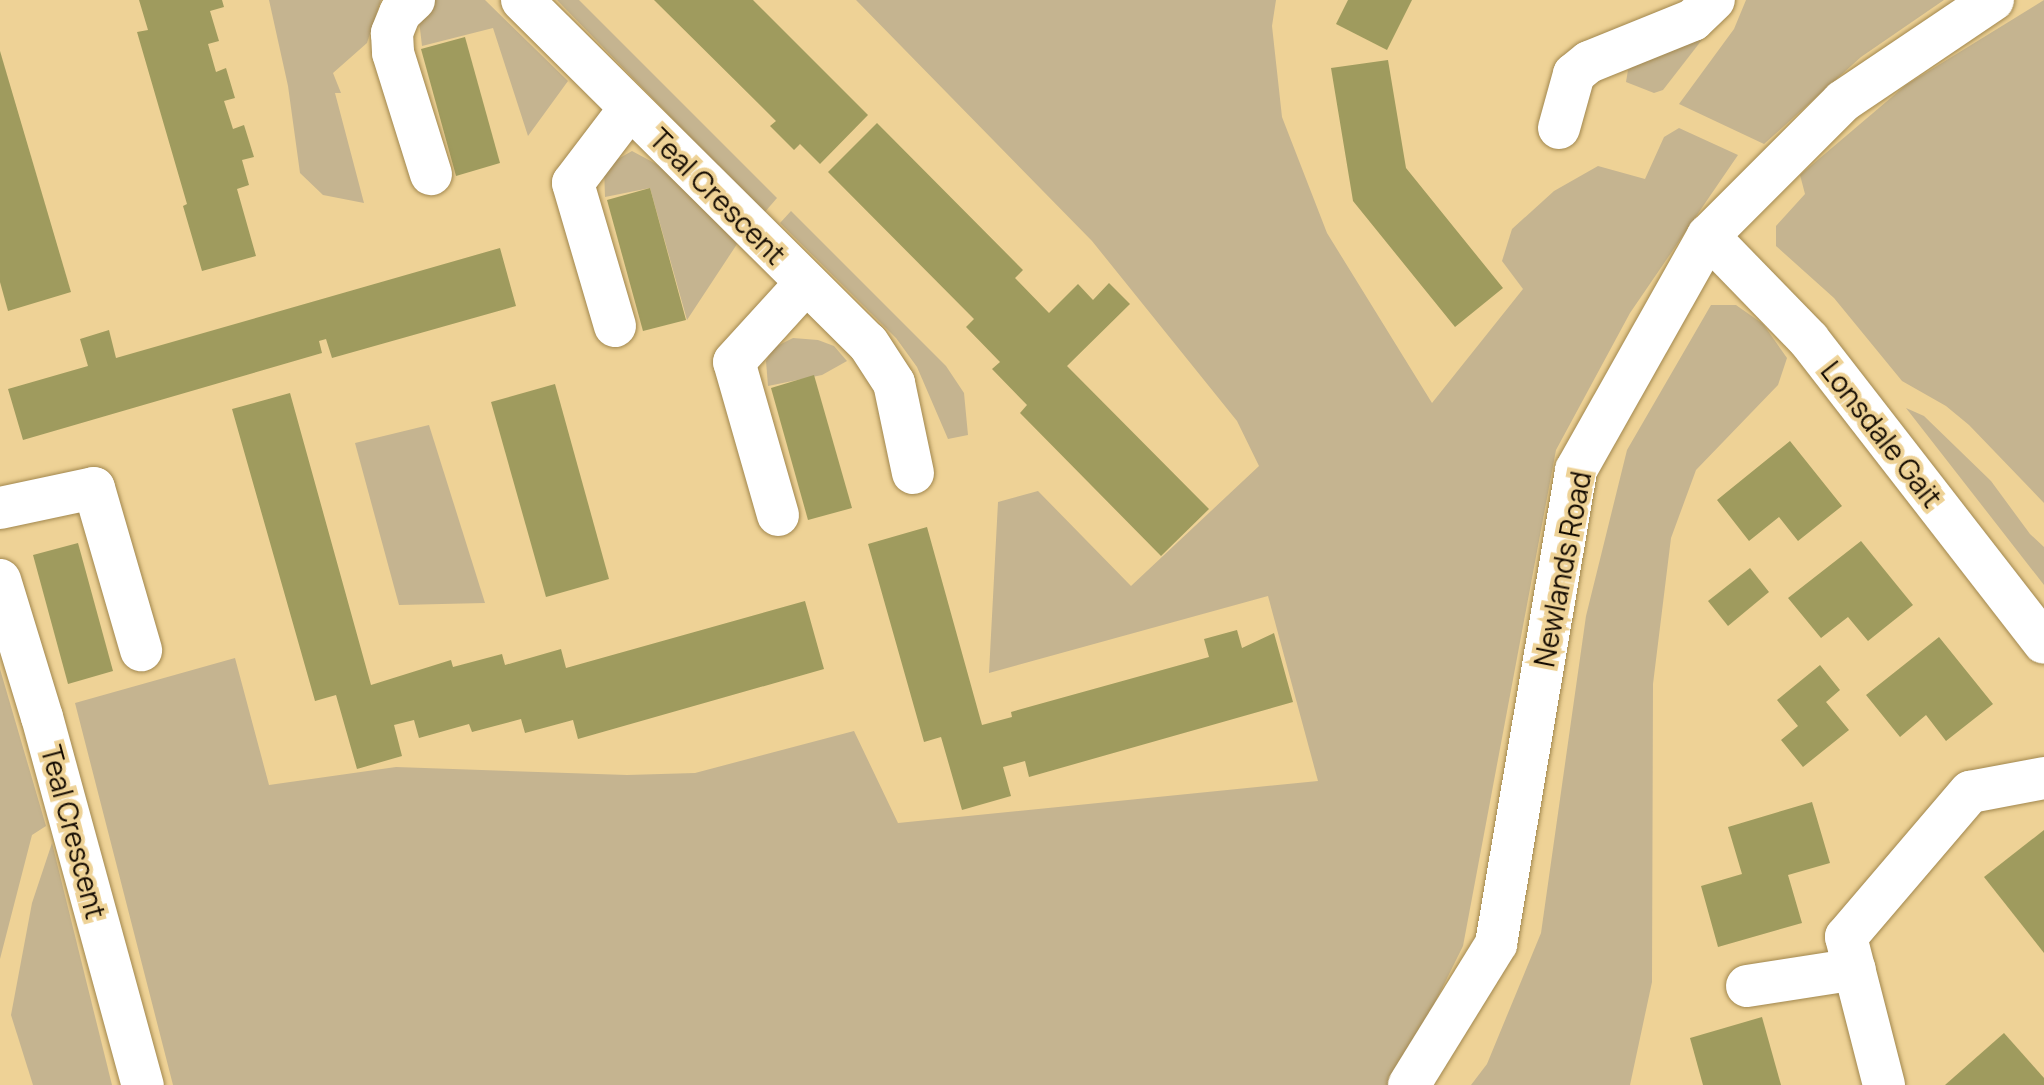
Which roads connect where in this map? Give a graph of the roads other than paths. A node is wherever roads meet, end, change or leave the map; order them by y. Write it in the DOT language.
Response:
graph roads {
  1 [pos="414,0"];
  2 [pos="522,0"];
  3 [pos="1714,0"];
  4 [pos="1993,0"];
  5 [pos="630,108"];
  6 [pos="1559,128"];
  7 [pos="431,174"];
  8 [pos="1708,236"];
  9 [pos="806,283"];
  10 [pos="615,326"];
  11 [pos="913,473"];
  12 [pos="0,508"];
  13 [pos="778,515"];
  14 [pos="0,580"];
  15 [pos="2044,643"];
  16 [pos="141,650"];
  17 [pos="2044,778"];
  18 [pos="1855,969"];
  19 [pos="1747,986"];
  20 [pos="143,1085"];
  21 [pos="1409,1085"];
  22 [pos="1884,1085"];
  1 -- 7 [label="street"];
  2 -- 5 [label="street, Teal Crescent"];
  3 -- 6 [label="street"];
  4 -- 8 [label="street, Newlands Road"];
  5 -- 9 [label="street, Teal Crescent"];
  5 -- 10 [label="street, Teal Crescent"];
  8 -- 15 [label="street, Lonsdale Gait"];
  8 -- 21 [label="street, Newlands Road"];
  9 -- 11 [label="street, Teal Crescent"];
  9 -- 13 [label="street, Teal Crescent"];
  12 -- 16 [label="street"];
  14 -- 20 [label="street, Teal Crescent"];
  17 -- 18 [label="street"];
  18 -- 19 [label="street"];
  18 -- 22 [label="street"];
}
